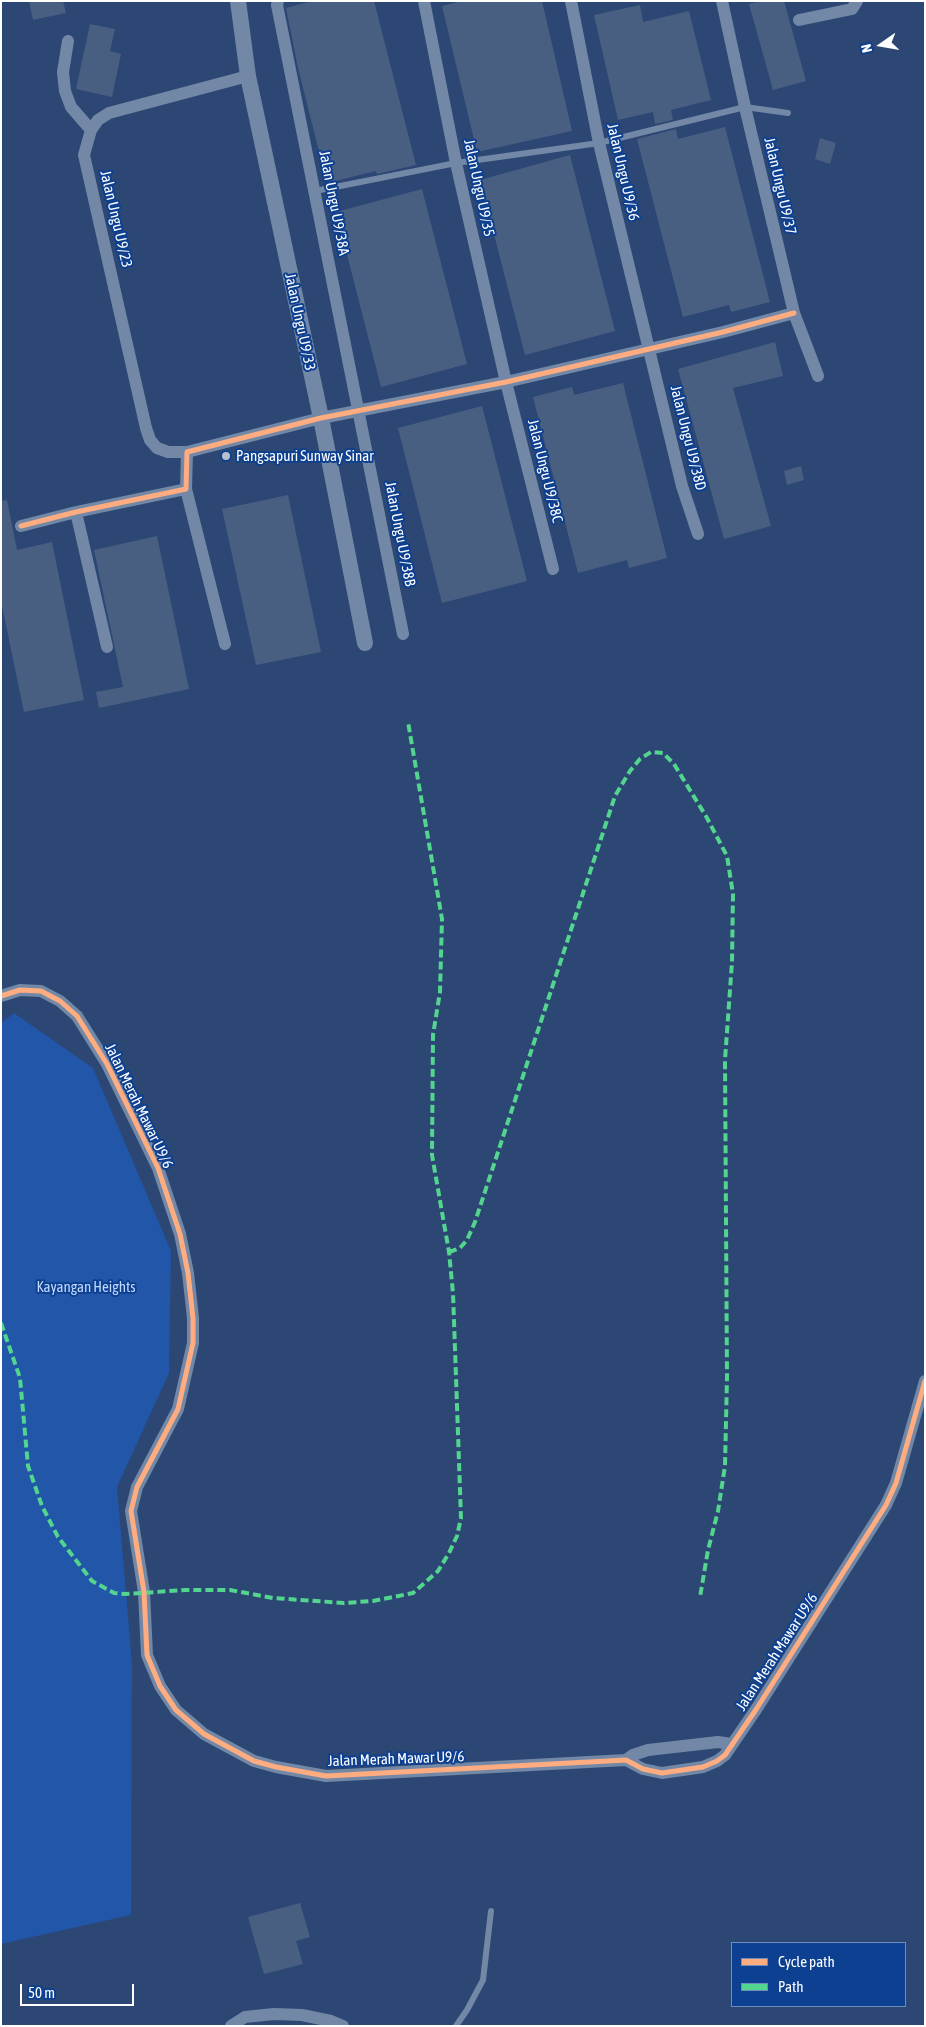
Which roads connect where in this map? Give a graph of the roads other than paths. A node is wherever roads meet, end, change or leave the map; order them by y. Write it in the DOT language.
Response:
graph roads {
  1 [pos="238,1"];
  2 [pos="278,1"];
  3 [pos="424,1"];
  4 [pos="571,1"];
  5 [pos="722,1"];
  6 [pos="857,1"];
  7 [pos="800,20"];
  8 [pos="68,41"];
  9 [pos="248,76"];
  10 [pos="745,107"];
  11 [pos="788,113"];
  12 [pos="91,130"];
  13 [pos="599,143"];
  14 [pos="456,163"];
  15 [pos="315,191"];
  16 [pos="794,313"];
  17 [pos="649,349"];
  18 [pos="818,376"];
  19 [pos="506,382"];
  20 [pos="359,411"];
  21 [pos="321,418"];
  22 [pos="187,452"];
  23 [pos="186,489"];
  24 [pos="76,512"];
  25 [pos="21,526"];
  26 [pos="698,534"];
  27 [pos="553,569"];
  28 [pos="403,634"];
  29 [pos="365,643"];
  30 [pos="226,644"];
  31 [pos="107,647"];
  32 [pos="1,996"];
  33 [pos="925,1381"];
  34 [pos="731,1744"];
  35 [pos="626,1760"];
  36 [pos="491,1911"];
  37 [pos="231,2026"];
  38 [pos="343,2026"];
  39 [pos="456,2026"];
  1 -- 9 [label="street, Jalan Ungu U9/33"];
  2 -- 15 [label="street, Jalan Ungu U9/38A"];
  3 -- 14 [label="street, Jalan Ungu U9/35"];
  4 -- 13 [label="street, Jalan Ungu U9/36"];
  5 -- 10 [label="street, Jalan Ungu U9/37"];
  6 -- 7 [label="street"];
  8 -- 12 [label="street"];
  9 -- 12 [label="street, Jalan Ungu U9/23"];
  9 -- 21 [label="street, Jalan Ungu U9/33"];
  10 -- 11 [label="lane"];
  10 -- 13 [label="lane"];
  10 -- 16 [label="street, Jalan Ungu U9/37"];
  12 -- 22 [label="street, Jalan Ungu U9/23"];
  13 -- 14 [label="lane"];
  13 -- 17 [label="street, Jalan Ungu U9/36"];
  14 -- 15 [label="lane"];
  14 -- 19 [label="street, Jalan Ungu U9/35"];
  15 -- 20 [label="street, Jalan Ungu U9/38A"];
  16 -- 17 [label="street"];
  16 -- 18 [label="street, Jalan Ungu U9/37"];
  17 -- 19 [label="street"];
  17 -- 26 [label="street, Jalan Ungu U9/38D"];
  19 -- 20 [label="street"];
  19 -- 27 [label="street, Jalan Ungu U9/38C"];
  20 -- 21 [label="street"];
  20 -- 28 [label="street, Jalan Ungu U9/38B"];
  21 -- 22 [label="street"];
  21 -- 29 [label="street, Jalan Ungu U9/33"];
  22 -- 23 [label="street"];
  23 -- 24 [label="street"];
  23 -- 30 [label="street"];
  24 -- 25 [label="street"];
  24 -- 31 [label="street"];
  32 -- 35 [label="street, Jalan Merah Mawar U9/6"];
  33 -- 34 [label="street, Jalan Merah Mawar U9/6"];
  34 -- 35 [label="street, Jalan Merah Mawar U9/6"];
  34 -- 35 [label="street, Jalan Merah Mawar U9/6"];
  36 -- 39 [label="lane"];
  37 -- 38 [label="street"];
}
